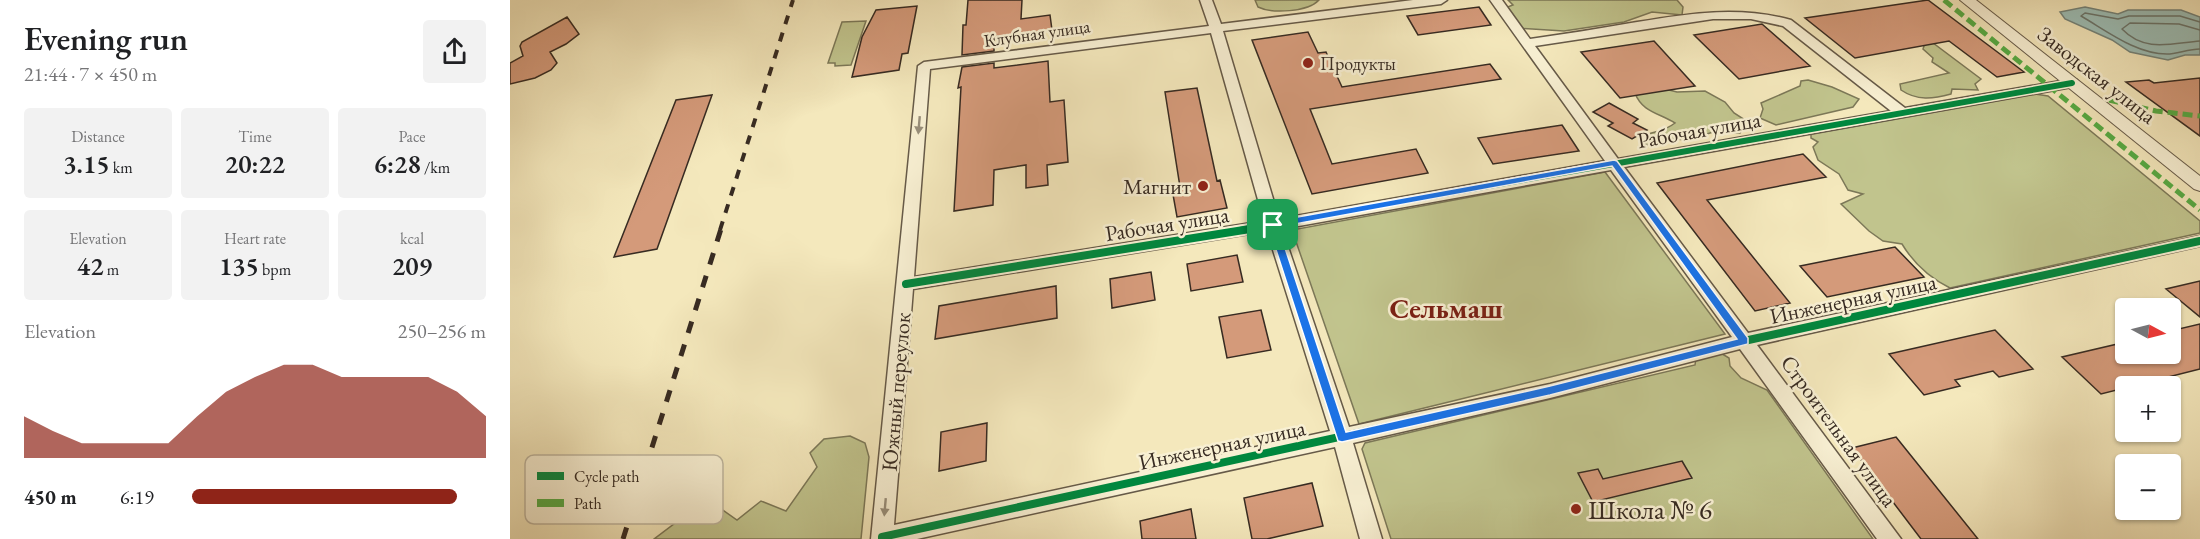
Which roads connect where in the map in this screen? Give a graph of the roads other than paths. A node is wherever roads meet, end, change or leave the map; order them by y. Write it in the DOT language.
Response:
graph roads {
  1 [pos="1206,0"];
  2 [pos="1441,0"];
  3 [pos="1496,0"];
  4 [pos="1966,0"];
  5 [pos="1216,28"];
  6 [pos="1528,43"];
  7 [pos="924,66"];
  8 [pos="2072,83"];
  9 [pos="1902,113"];
  10 [pos="1614,163"];
  11 [pos="2200,185"];
  12 [pos="1273,225"];
  13 [pos="2200,241"];
  14 [pos="906,284"];
  15 [pos="1744,341"];
  16 [pos="1342,437"];
  17 [pos="882,538"];
  18 [pos="1371,539"];
  19 [pos="1890,539"];
  1 -- 5 [label="street"];
  2 -- 5 [label="street, Клубная улица"];
  3 -- 6 [label="street, Строительная улица"];
  4 -- 8 [label="street, Заводская улица"];
  5 -- 7 [label="street, Клубная улица"];
  5 -- 12 [label="street"];
  6 -- 9 [label="street"];
  6 -- 10 [label="street, Строительная улица"];
  7 -- 14 [label="street, Южный переулок, one-way"];
  8 -- 9 [label="street, Рабочая улица"];
  8 -- 11 [label="street, Заводская улица"];
  9 -- 10 [label="street, Рабочая улица"];
  10 -- 12 [label="street, Рабочая улица"];
  10 -- 15 [label="street, Строительная улица"];
  12 -- 14 [label="street, Рабочая улица"];
  12 -- 16 [label="street"];
  13 -- 15 [label="street, Инженерная улица"];
  14 -- 17 [label="street, Южный переулок, one-way"];
  15 -- 16 [label="street, Инженерная улица"];
  15 -- 19 [label="street, Строительная улица"];
  16 -- 17 [label="street, Инженерная улица"];
  16 -- 18 [label="street"];
}
